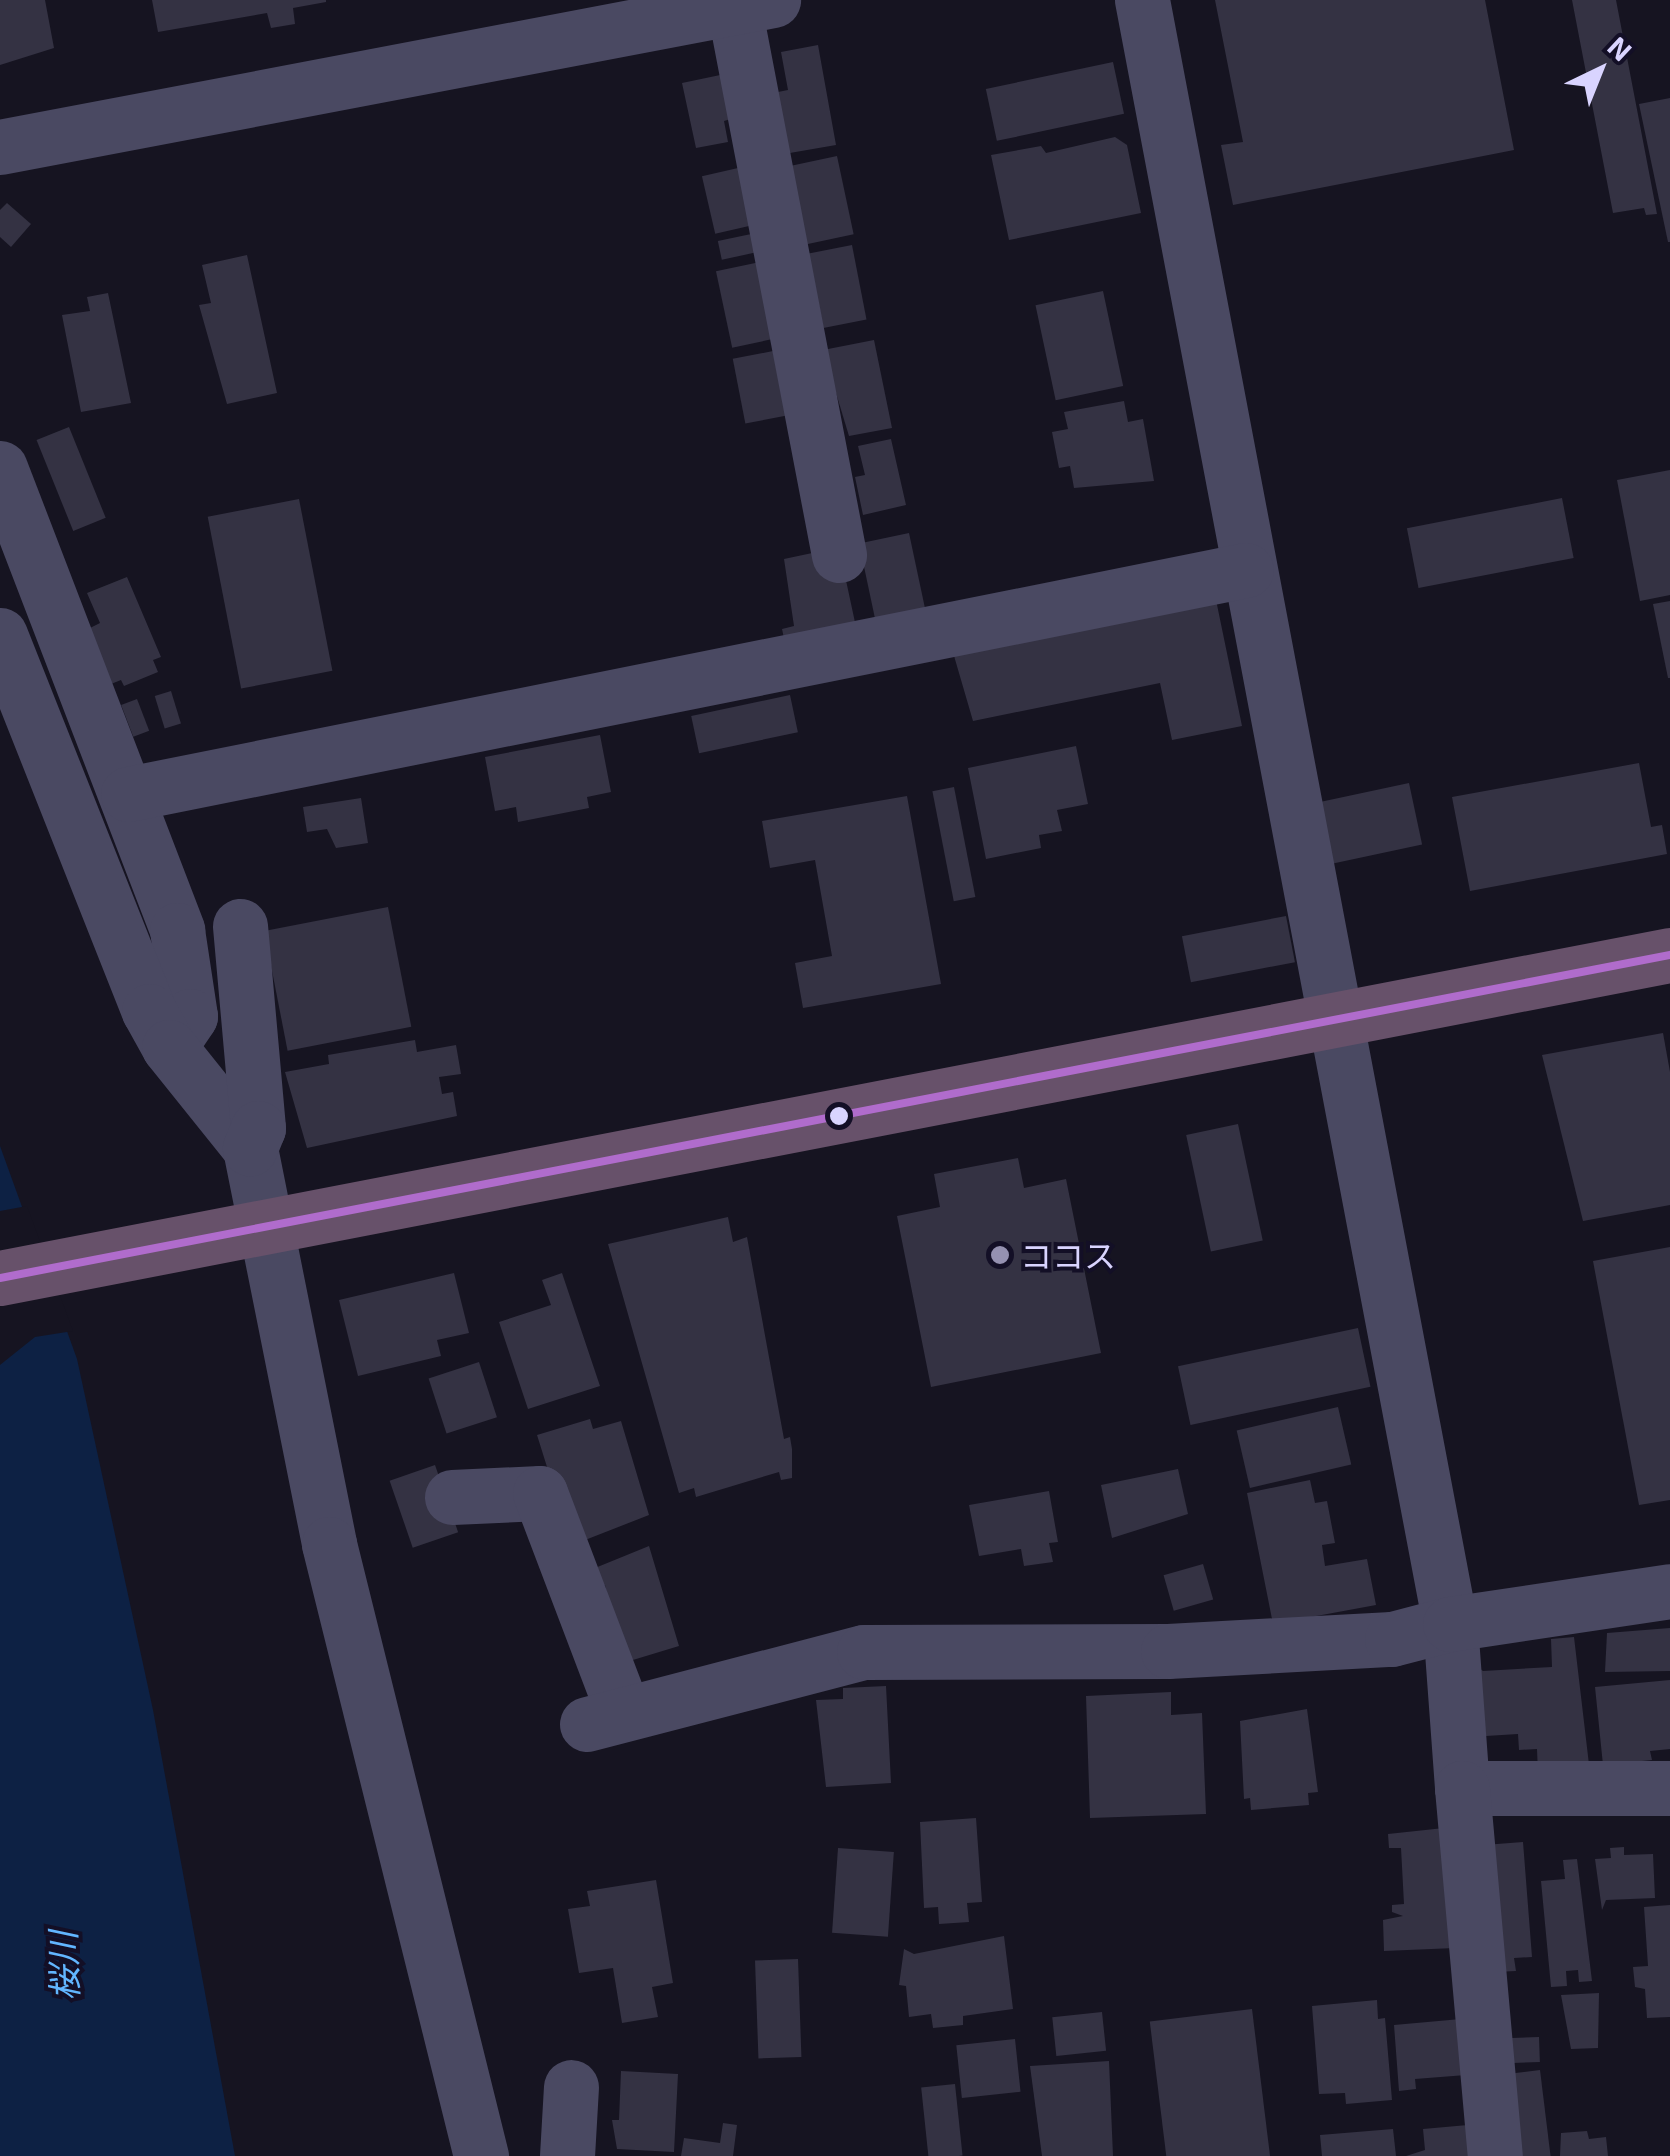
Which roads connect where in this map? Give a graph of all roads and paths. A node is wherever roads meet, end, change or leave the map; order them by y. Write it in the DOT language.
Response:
graph roads {
  1 [pos="1142,0"];
  2 [pos="754,4"];
  3 [pos="512,24"];
  4 [pos="0,146"];
  5 [pos="0,468"];
  6 [pos="839,556"];
  7 [pos="1246,570"];
  8 [pos="0,635"];
  9 [pos="128,794"];
  10 [pos="240,926"];
  11 [pos="1670,956"];
  12 [pos="1331,1019"];
  13 [pos="169,1047"];
  14 [pos="250,1148"];
  15 [pos="269,1227"];
  16 [pos="0,1278"];
  17 [pos="452,1497"];
  18 [pos="1670,1591"];
  19 [pos="1450,1624"];
  20 [pos="1462,1788"];
  21 [pos="1670,1788"];
  22 [pos="571,2087"];
  23 [pos="481,2156"];
  24 [pos="567,2156"];
  25 [pos="1495,2156"];
  1 -- 7 [label="street"];
  2 -- 3 [label="street"];
  2 -- 6 [label="street"];
  3 -- 4 [label="street"];
  5 -- 9 [label="street"];
  7 -- 9 [label="street"];
  7 -- 12 [label="street"];
  8 -- 13 [label="street"];
  9 -- 13 [label="street"];
  10 -- 14 [label="street"];
  11 -- 12 [label="highway"];
  12 -- 15 [label="highway"];
  12 -- 19 [label="street"];
  13 -- 14 [label="street"];
  14 -- 15 [label="street"];
  15 -- 16 [label="highway"];
  15 -- 23 [label="street"];
  17 -- 19 [label="street"];
  18 -- 19 [label="street"];
  19 -- 20 [label="street"];
  20 -- 21 [label="street"];
  20 -- 25 [label="street"];
  22 -- 24 [label="street"];
}
